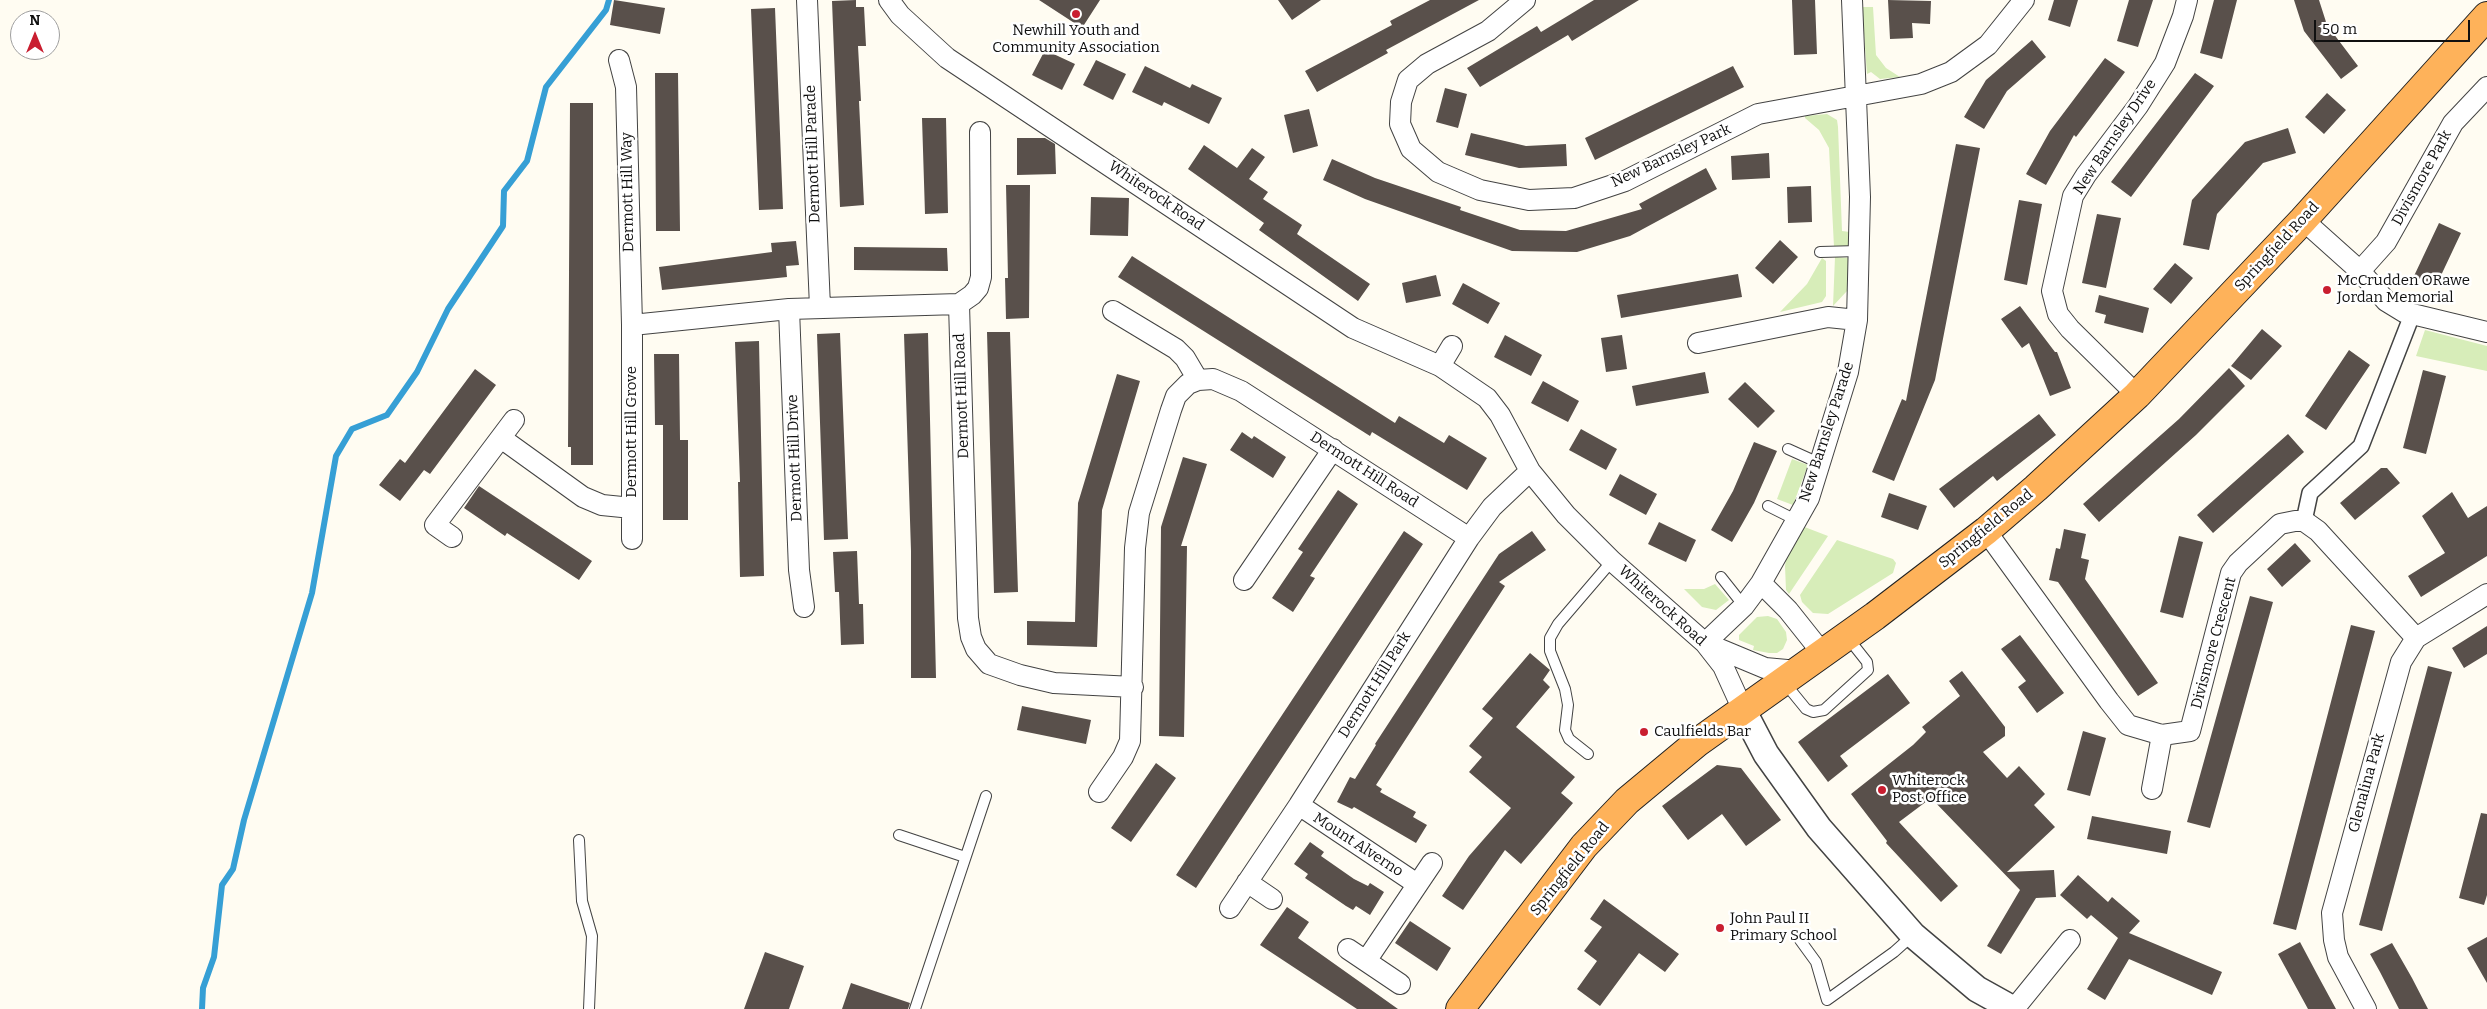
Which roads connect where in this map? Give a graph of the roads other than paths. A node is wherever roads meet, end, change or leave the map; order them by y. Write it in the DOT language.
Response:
graph roads {
  1 [pos="807,0"];
  2 [pos="889,0"];
  3 [pos="1852,0"];
  4 [pos="2024,0"];
  5 [pos="2187,0"];
  6 [pos="1522,3"];
  7 [pos="2487,16"];
  8 [pos="619,60"];
  9 [pos="2487,87"];
  10 [pos="1856,97"];
  11 [pos="980,132"];
  12 [pos="2303,220"];
  13 [pos="1859,251"];
  14 [pos="1820,252"];
  15 [pos="2360,271"];
  16 [pos="960,304"];
  17 [pos="820,307"];
  18 [pos="789,309"];
  19 [pos="1113,311"];
  20 [pos="2412,314"];
  21 [pos="1857,320"];
  22 [pos="632,325"];
  23 [pos="2487,332"];
  24 [pos="1698,343"];
  25 [pos="1452,346"];
  26 [pos="1440,366"];
  27 [pos="1198,380"];
  28 [pos="2137,395"];
  29 [pos="514,420"];
  30 [pos="501,438"];
  31 [pos="1333,450"];
  32 [pos="1788,450"];
  33 [pos="1819,463"];
  34 [pos="1530,471"];
  35 [pos="1768,506"];
  36 [pos="632,508"];
  37 [pos="1796,520"];
  38 [pos="2304,521"];
  39 [pos="1986,531"];
  40 [pos="452,536"];
  41 [pos="1469,538"];
  42 [pos="632,539"];
  43 [pos="1612,561"];
  44 [pos="1721,577"];
  45 [pos="1244,580"];
  46 [pos="1761,583"];
  47 [pos="2487,594"];
  48 [pos="1744,606"];
  49 [pos="804,607"];
  50 [pos="1847,637"];
  51 [pos="2416,638"];
  52 [pos="1705,643"];
  53 [pos="1823,654"];
  54 [pos="1791,677"];
  55 [pos="1133,687"];
  56 [pos="1743,710"];
  57 [pos="2162,735"];
  58 [pos="1588,754"];
  59 [pos="2152,789"];
  60 [pos="1100,792"];
  61 [pos="986,796"];
  62 [pos="1299,805"];
  63 [pos="899,835"];
  64 [pos="580,840"];
  65 [pos="965,857"];
  66 [pos="1432,862"];
  67 [pos="1248,882"];
  68 [pos="1418,884"];
  69 [pos="1272,899"];
  70 [pos="1230,908"];
  71 [pos="1914,935"];
  72 [pos="1800,940"];
  73 [pos="2070,940"];
  74 [pos="1348,949"];
  75 [pos="1366,961"];
  76 [pos="1400,984"];
  77 [pos="589,1009"];
  78 [pos="915,1009"];
  79 [pos="1460,1009"];
  80 [pos="2014,1009"];
  81 [pos="2366,1009"];
  1 -- 17 [label="street, Dermott Hill Parade"];
  2 -- 26 [label="street, Whiterock Road"];
  3 -- 10 [label="street, New Barnsley Parade"];
  4 -- 10 [label="street, New Barnsley Park"];
  5 -- 28 [label="street, New Barnsley Drive"];
  6 -- 10 [label="street, New Barnsley Park"];
  7 -- 12 [label="highway, Springfield Road"];
  8 -- 22 [label="street, Dermott Hill Way"];
  9 -- 15 [label="street, Divismore Park"];
  10 -- 13 [label="street, New Barnsley Parade"];
  11 -- 16 [label="street"];
  12 -- 15 [label="street"];
  12 -- 28 [label="highway, Springfield Road"];
  13 -- 14 [label="lane"];
  13 -- 21 [label="street, New Barnsley Parade"];
  15 -- 20 [label="street"];
  16 -- 17 [label="street"];
  16 -- 55 [label="street, Dermott Hill Road"];
  17 -- 18 [label="street"];
  18 -- 22 [label="street"];
  18 -- 49 [label="street, Dermott Hill Drive"];
  19 -- 27 [label="street"];
  20 -- 23 [label="street"];
  20 -- 38 [label="street"];
  21 -- 24 [label="street"];
  21 -- 33 [label="street, New Barnsley Parade"];
  22 -- 36 [label="street, Dermott Hill Grove"];
  25 -- 26 [label="street"];
  26 -- 34 [label="street, Whiterock Road"];
  27 -- 31 [label="street, Dermott Hill Road"];
  27 -- 55 [label="street"];
  28 -- 39 [label="highway, Springfield Road"];
  29 -- 30 [label="street"];
  30 -- 36 [label="street"];
  30 -- 40 [label="street"];
  31 -- 41 [label="street, Dermott Hill Road"];
  31 -- 45 [label="street"];
  32 -- 33 [label="lane"];
  33 -- 37 [label="street, New Barnsley Parade"];
  34 -- 41 [label="street, Dermott Hill Park"];
  34 -- 43 [label="street, Whiterock Road"];
  35 -- 37 [label="lane"];
  36 -- 42 [label="street, Dermott Hill Grove"];
  37 -- 46 [label="street, New Barnsley Parade"];
  38 -- 51 [label="street"];
  38 -- 57 [label="street, Divismore Crescent"];
  39 -- 50 [label="highway, Springfield Road"];
  39 -- 57 [label="street, Divismore Crescent"];
  41 -- 62 [label="street, Dermott Hill Park"];
  43 -- 52 [label="street, Whiterock Road"];
  43 -- 58 [label="lane"];
  44 -- 48 [label="lane"];
  46 -- 48 [label="street, New Barnsley Parade"];
  46 -- 53 [label="street"];
  47 -- 51 [label="street, Glenalina Park"];
  48 -- 52 [label="street, New Barnsley Parade"];
  50 -- 53 [label="highway, Springfield Road"];
  50 -- 54 [label="lane"];
  51 -- 81 [label="street, Glenalina Park"];
  52 -- 54 [label="street"];
  52 -- 56 [label="street, Whiterock Road"];
  53 -- 54 [label="highway, Springfield Road"];
  54 -- 56 [label="highway, Springfield Road"];
  55 -- 60 [label="street"];
  56 -- 71 [label="street, Whiterock Road"];
  56 -- 79 [label="highway, Springfield Road"];
  57 -- 59 [label="street"];
  61 -- 65 [label="lane"];
  62 -- 67 [label="street, Dermott Hill Park"];
  62 -- 68 [label="street, Mount Alverno"];
  63 -- 65 [label="lane"];
  64 -- 77 [label="lane"];
  65 -- 78 [label="lane"];
  66 -- 68 [label="street, Mount Alverno"];
  67 -- 69 [label="street"];
  67 -- 70 [label="street, Dermott Hill Park"];
  68 -- 75 [label="street, Mount Alverno"];
  71 -- 72 [label="lane"];
  71 -- 80 [label="street, Whiterock Road"];
  73 -- 80 [label="street"];
  74 -- 75 [label="street"];
  75 -- 76 [label="street"];
}
